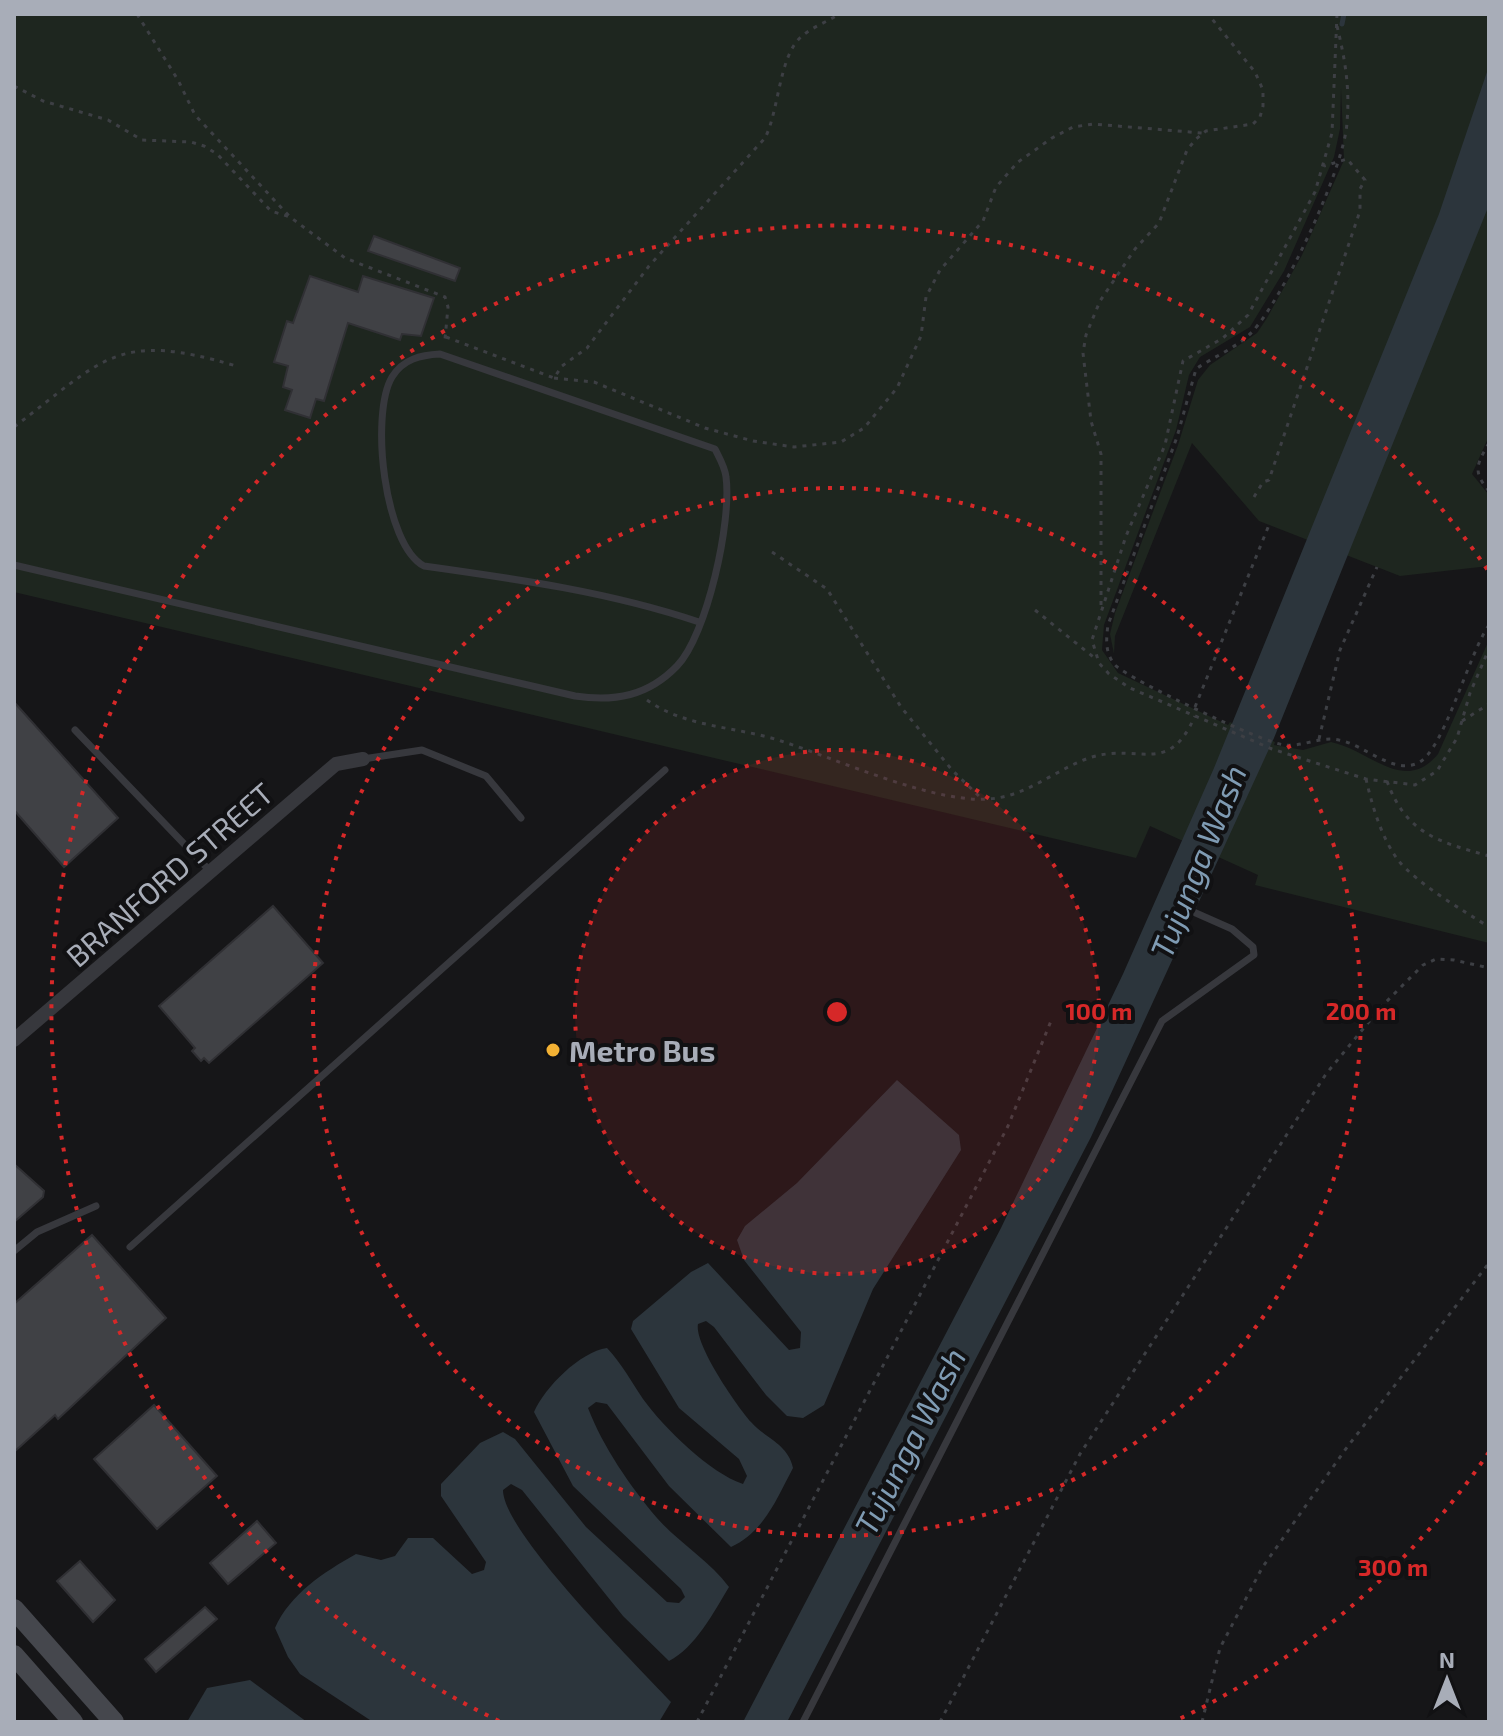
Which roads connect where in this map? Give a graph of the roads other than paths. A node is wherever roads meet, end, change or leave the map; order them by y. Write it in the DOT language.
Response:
graph roads {
  1 [pos="14,565"];
  2 [pos="699,622"];
  3 [pos="75,730"];
  4 [pos="363,759"];
  5 [pos="665,770"];
  6 [pos="521,818"];
  7 [pos="211,872"];
  8 [pos="1180,906"];
  9 [pos="14,1040"];
  10 [pos="96,1206"];
  11 [pos="130,1247"];
  12 [pos="14,1251"];
  13 [pos="14,1609"];
  14 [pos="14,1655"];
  15 [pos="101,1718"];
  16 [pos="73,1722"];
  17 [pos="803,1722"];
  1 -- 2 [label="lane"];
  2 -- 2 [label="lane"];
  3 -- 7 [label="lane"];
  4 -- 6 [label="lane"];
  4 -- 7 [label="street, BRANFORD STREET"];
  5 -- 11 [label="lane"];
  7 -- 9 [label="street, BRANFORD STREET"];
  8 -- 17 [label="lane"];
  10 -- 12 [label="lane"];
  13 -- 15 [label="main road"];
  14 -- 16 [label="main road"];
}
